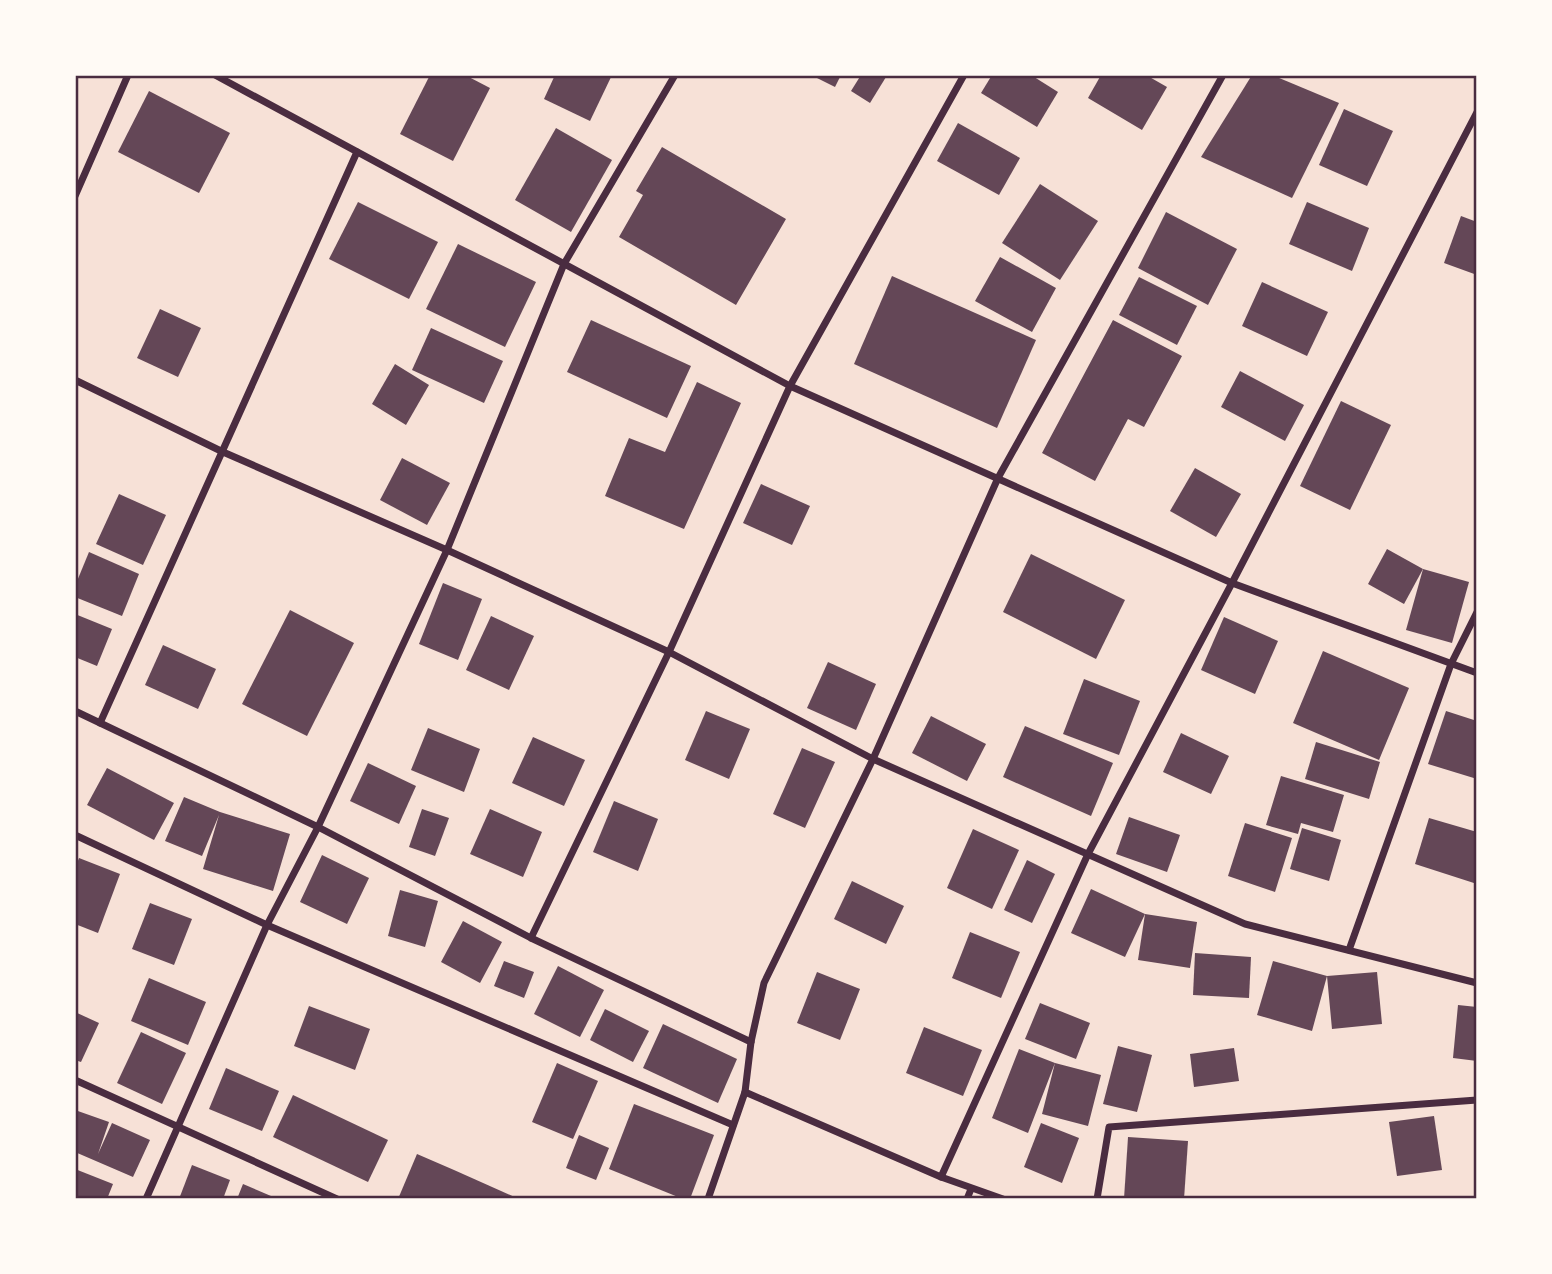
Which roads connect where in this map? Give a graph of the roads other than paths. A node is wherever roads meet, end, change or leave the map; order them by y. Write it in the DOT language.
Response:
graph roads {
  1 [pos="128,75"];
  2 [pos="215,75"];
  3 [pos="675,75"];
  4 [pos="964,75"];
  5 [pos="1223,75"];
  6 [pos="1477,112"];
  7 [pos="358,152"];
  8 [pos="75,196"];
  9 [pos="564,264"];
  10 [pos="75,380"];
  11 [pos="790,386"];
  12 [pos="223,452"];
  13 [pos="998,478"];
  14 [pos="447,551"];
  15 [pos="1232,583"];
  16 [pos="1477,612"];
  17 [pos="668,652"];
  18 [pos="1451,664"];
  19 [pos="1477,673"];
  20 [pos="75,711"];
  21 [pos="100,723"];
  22 [pos="873,759"];
  23 [pos="318,827"];
  24 [pos="75,835"];
  25 [pos="1088,854"];
  26 [pos="267,925"];
  27 [pos="531,938"];
  28 [pos="1349,950"];
  29 [pos="1477,983"];
  30 [pos="751,1042"];
  31 [pos="75,1080"];
  32 [pos="744,1092"];
  33 [pos="1477,1100"];
  34 [pos="733,1125"];
  35 [pos="178,1126"];
  36 [pos="941,1177"];
  37 [pos="971,1189"];
  38 [pos="146,1199"];
  39 [pos="337,1199"];
  40 [pos="708,1199"];
  41 [pos="967,1199"];
  42 [pos="1003,1199"];
  43 [pos="1097,1199"];
  1 -- 8 [label="street"];
  2 -- 7 [label="street"];
  3 -- 9 [label="street"];
  4 -- 11 [label="street"];
  5 -- 13 [label="street"];
  6 -- 15 [label="street"];
  7 -- 9 [label="street"];
  7 -- 12 [label="street"];
  9 -- 11 [label="street"];
  9 -- 14 [label="street"];
  10 -- 12 [label="street"];
  11 -- 13 [label="street"];
  11 -- 17 [label="street"];
  12 -- 14 [label="street"];
  12 -- 21 [label="street"];
  13 -- 15 [label="street"];
  13 -- 22 [label="street"];
  14 -- 17 [label="street"];
  14 -- 23 [label="street"];
  15 -- 18 [label="street"];
  15 -- 25 [label="street"];
  16 -- 18 [label="street"];
  17 -- 22 [label="street"];
  17 -- 27 [label="street"];
  18 -- 19 [label="street"];
  18 -- 28 [label="street"];
  20 -- 21 [label="street"];
  21 -- 23 [label="street"];
  22 -- 25 [label="street"];
  22 -- 30 [label="street"];
  23 -- 26 [label="street"];
  23 -- 27 [label="street"];
  24 -- 26 [label="street"];
  25 -- 28 [label="street"];
  25 -- 36 [label="street"];
  26 -- 34 [label="street"];
  26 -- 35 [label="street"];
  27 -- 30 [label="street"];
  28 -- 29 [label="street"];
  30 -- 32 [label="street"];
  31 -- 35 [label="street"];
  32 -- 34 [label="street"];
  32 -- 36 [label="street"];
  33 -- 43 [label="street"];
  34 -- 40 [label="street"];
  35 -- 38 [label="street"];
  35 -- 39 [label="street"];
  36 -- 37 [label="street"];
  37 -- 41 [label="street"];
  37 -- 42 [label="street"];
}
